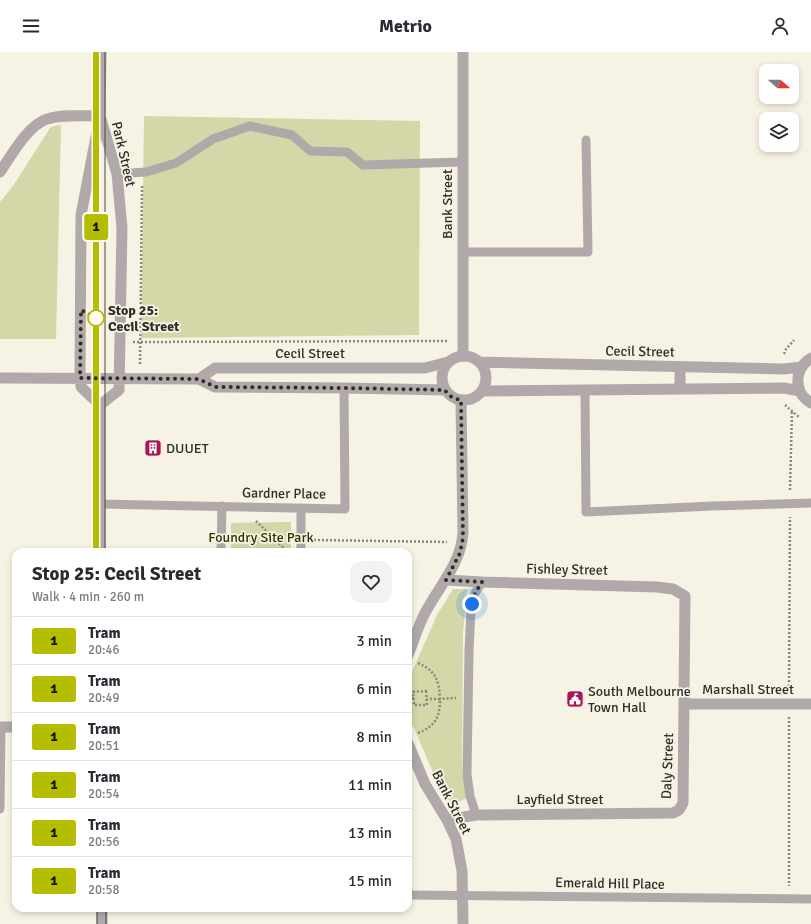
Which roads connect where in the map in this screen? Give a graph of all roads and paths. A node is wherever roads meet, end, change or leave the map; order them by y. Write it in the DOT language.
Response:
graph roads {
  1 [pos="100,52"];
  2 [pos="463,52"];
  3 [pos="100,116"];
  4 [pos="586,140"];
  5 [pos="462,162"];
  6 [pos="0,172"];
  7 [pos="142,172"];
  8 [pos="116,174"];
  9 [pos="462,252"];
  10 [pos="794,340"];
  11 [pos="462,341"];
  12 [pos="129,342"];
  13 [pos="140,342"];
  14 [pos="784,355"];
  15 [pos="462,356"];
  16 [pos="811,358"];
  17 [pos="448,362"];
  18 [pos="479,362"];
  19 [pos="680,367"];
  20 [pos="800,367"];
  21 [pos="0,378"];
  22 [pos="80,378"];
  23 [pos="119,378"];
  24 [pos="140,379"];
  25 [pos="199,379"];
  26 [pos="344,388"];
  27 [pos="680,389"];
  28 [pos="445,390"];
  29 [pos="585,390"];
  30 [pos="482,391"];
  31 [pos="800,391"];
  32 [pos="461,400"];
  33 [pos="811,402"];
  34 [pos="100,404"];
  35 [pos="785,404"];
  36 [pos="792,411"];
  37 [pos="800,418"];
  38 [pos="790,503"];
  39 [pos="811,503"];
  40 [pos="100,504"];
  41 [pos="222,506"];
  42 [pos="241,506"];
  43 [pos="301,508"];
  44 [pos="301,540"];
  45 [pos="462,542"];
  46 [pos="100,548"];
  47 [pos="221,548"];
  48 [pos="284,548"];
  49 [pos="301,548"];
  50 [pos="446,580"];
  51 [pos="482,582"];
  52 [pos="685,596"];
  53 [pos="412,655"];
  54 [pos="412,659"];
  55 [pos="414,698"];
  56 [pos="468,698"];
  57 [pos="426,699"];
  58 [pos="440,699"];
  59 [pos="684,704"];
  60 [pos="789,704"];
  61 [pos="811,704"];
  62 [pos="0,727"];
  63 [pos="12,727"];
  64 [pos="412,738"];
  65 [pos="412,742"];
  66 [pos="0,809"];
  67 [pos="673,813"];
  68 [pos="476,815"];
  69 [pos="447,820"];
  70 [pos="412,895"];
  71 [pos="464,896"];
  72 [pos="790,899"];
  73 [pos="811,899"];
  74 [pos="102,912"];
  75 [pos="102,924"];
  76 [pos="463,924"];
  1 -- 3 [label="street, Park Street"];
  2 -- 5 [label="street, Bank Street"];
  3 -- 6 [label="street"];
  3 -- 8 [label="street, Park Street"];
  3 -- 22 [label="street, Park Street"];
  4 -- 9 [label="lane"];
  5 -- 7 [label="lane"];
  5 -- 9 [label="street, Bank Street"];
  7 -- 8 [label="lane"];
  7 -- 13 [label="path"];
  8 -- 23 [label="street, Park Street"];
  9 -- 11 [label="street, Bank Street"];
  10 -- 14 [label="path"];
  11 -- 13 [label="path"];
  11 -- 15 [label="street, Bank Street"];
  12 -- 13 [label="path"];
  13 -- 24 [label="path"];
  15 -- 17 [label="street"];
  15 -- 18 [label="street"];
  16 -- 20 [label="street"];
  17 -- 25 [label="street, Cecil Street"];
  17 -- 28 [label="street"];
  18 -- 19 [label="street, Cecil Street"];
  18 -- 30 [label="street"];
  19 -- 20 [label="street, Cecil Street"];
  19 -- 27 [label="street"];
  20 -- 31 [label="street"];
  21 -- 22 [label="street"];
  22 -- 23 [label="street"];
  22 -- 34 [label="street, Park Street"];
  23 -- 24 [label="street"];
  23 -- 34 [label="street, Park Street"];
  24 -- 25 [label="street"];
  25 -- 26 [label="street"];
  26 -- 28 [label="street"];
  26 -- 43 [label="lane, Gardner Place"];
  27 -- 29 [label="street"];
  27 -- 31 [label="street"];
  28 -- 32 [label="street"];
  29 -- 30 [label="street"];
  29 -- 38 [label="lane"];
  30 -- 32 [label="street"];
  31 -- 33 [label="street"];
  32 -- 45 [label="street"];
  34 -- 40 [label="street"];
  35 -- 36 [label="path"];
  36 -- 37 [label="path"];
  36 -- 38 [label="path"];
  38 -- 39 [label="lane"];
  38 -- 60 [label="path"];
  40 -- 41 [label="lane, Gardner Place"];
  40 -- 46 [label="street"];
  41 -- 42 [label="lane, Gardner Place"];
  41 -- 47 [label="lane"];
  42 -- 43 [label="lane, Gardner Place"];
  42 -- 48 [label="path"];
  43 -- 44 [label="lane"];
  44 -- 45 [label="path"];
  44 -- 49 [label="lane"];
  45 -- 50 [label="street"];
  50 -- 51 [label="street, Fishley Street"];
  50 -- 53 [label="street"];
  51 -- 52 [label="street, Fishley Street"];
  51 -- 56 [label="lane"];
  52 -- 59 [label="street, Daly Street"];
  54 -- 58 [label="path"];
  55 -- 57 [label="path"];
  55 -- 57 [label="path"];
  56 -- 58 [label="path"];
  56 -- 68 [label="lane"];
  57 -- 58 [label="path"];
  58 -- 64 [label="path"];
  59 -- 60 [label="street, Marshall Street"];
  59 -- 67 [label="street, Daly Street"];
  60 -- 61 [label="street, Marshall Street"];
  60 -- 72 [label="path"];
  62 -- 63 [label="street"];
  62 -- 66 [label="lane"];
  65 -- 69 [label="street, Bank Street"];
  67 -- 68 [label="street, Layfield Street"];
  68 -- 69 [label="street, Layfield Street"];
  69 -- 71 [label="street, Bank Street"];
  70 -- 71 [label="lane, Emerald Hill Place"];
  71 -- 72 [label="lane, Emerald Hill Place"];
  71 -- 76 [label="street, Bank Street"];
  72 -- 73 [label="lane, Emerald Hill Place"];
  74 -- 75 [label="street"];
}
